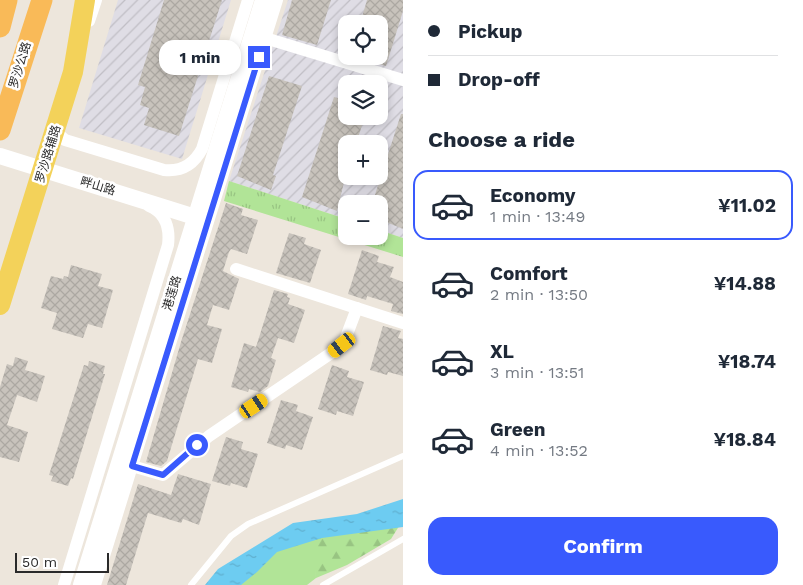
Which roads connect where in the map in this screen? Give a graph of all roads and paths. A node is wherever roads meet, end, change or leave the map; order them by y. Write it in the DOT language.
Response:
graph roads {
  1 [pos="8,0"];
  2 [pos="42,0"];
  3 [pos="85,0"];
  4 [pos="96,0"];
  5 [pos="248,0"];
  6 [pos="263,0"];
  7 [pos="277,0"];
  8 [pos="0,27"];
  9 [pos="265,38"];
  10 [pos="73,72"];
  11 [pos="403,80"];
  12 [pos="0,130"];
  13 [pos="55,131"];
  14 [pos="0,156"];
  15 [pos="39,181"];
  16 [pos="195,217"];
  17 [pos="236,268"];
  18 [pos="0,306"];
  19 [pos="357,308"];
  20 [pos="403,323"];
  21 [pos="403,456"];
  22 [pos="132,466"];
  23 [pos="403,539"];
  24 [pos="64,585"];
  25 [pos="81,585"];
  26 [pos="95,585"];
  27 [pos="191,585"];
  28 [pos="323,585"];
  1 -- 8 [label="highway"];
  2 -- 12 [label="highway, 罗沙公路"];
  3 -- 10 [label="main road, 罗沙路辅路"];
  4 -- 10 [label="street"];
  5 -- 13 [label="street"];
  6 -- 16 [label="street, 港莲路"];
  7 -- 9 [label="street"];
  9 -- 11 [label="street"];
  9 -- 22 [label="street"];
  10 -- 13 [label="main road, 罗沙路辅路"];
  13 -- 15 [label="main road, 罗沙路辅路"];
  14 -- 16 [label="street, 畔山路"];
  15 -- 18 [label="main road, 罗沙路辅路"];
  15 -- 24 [label="street"];
  16 -- 25 [label="street, 港莲路"];
  17 -- 19 [label="street"];
  19 -- 20 [label="street"];
  19 -- 22 [label="street"];
  21 -- 27 [label="lane"];
  22 -- 26 [label="street"];
  23 -- 28 [label="lane"];
}
